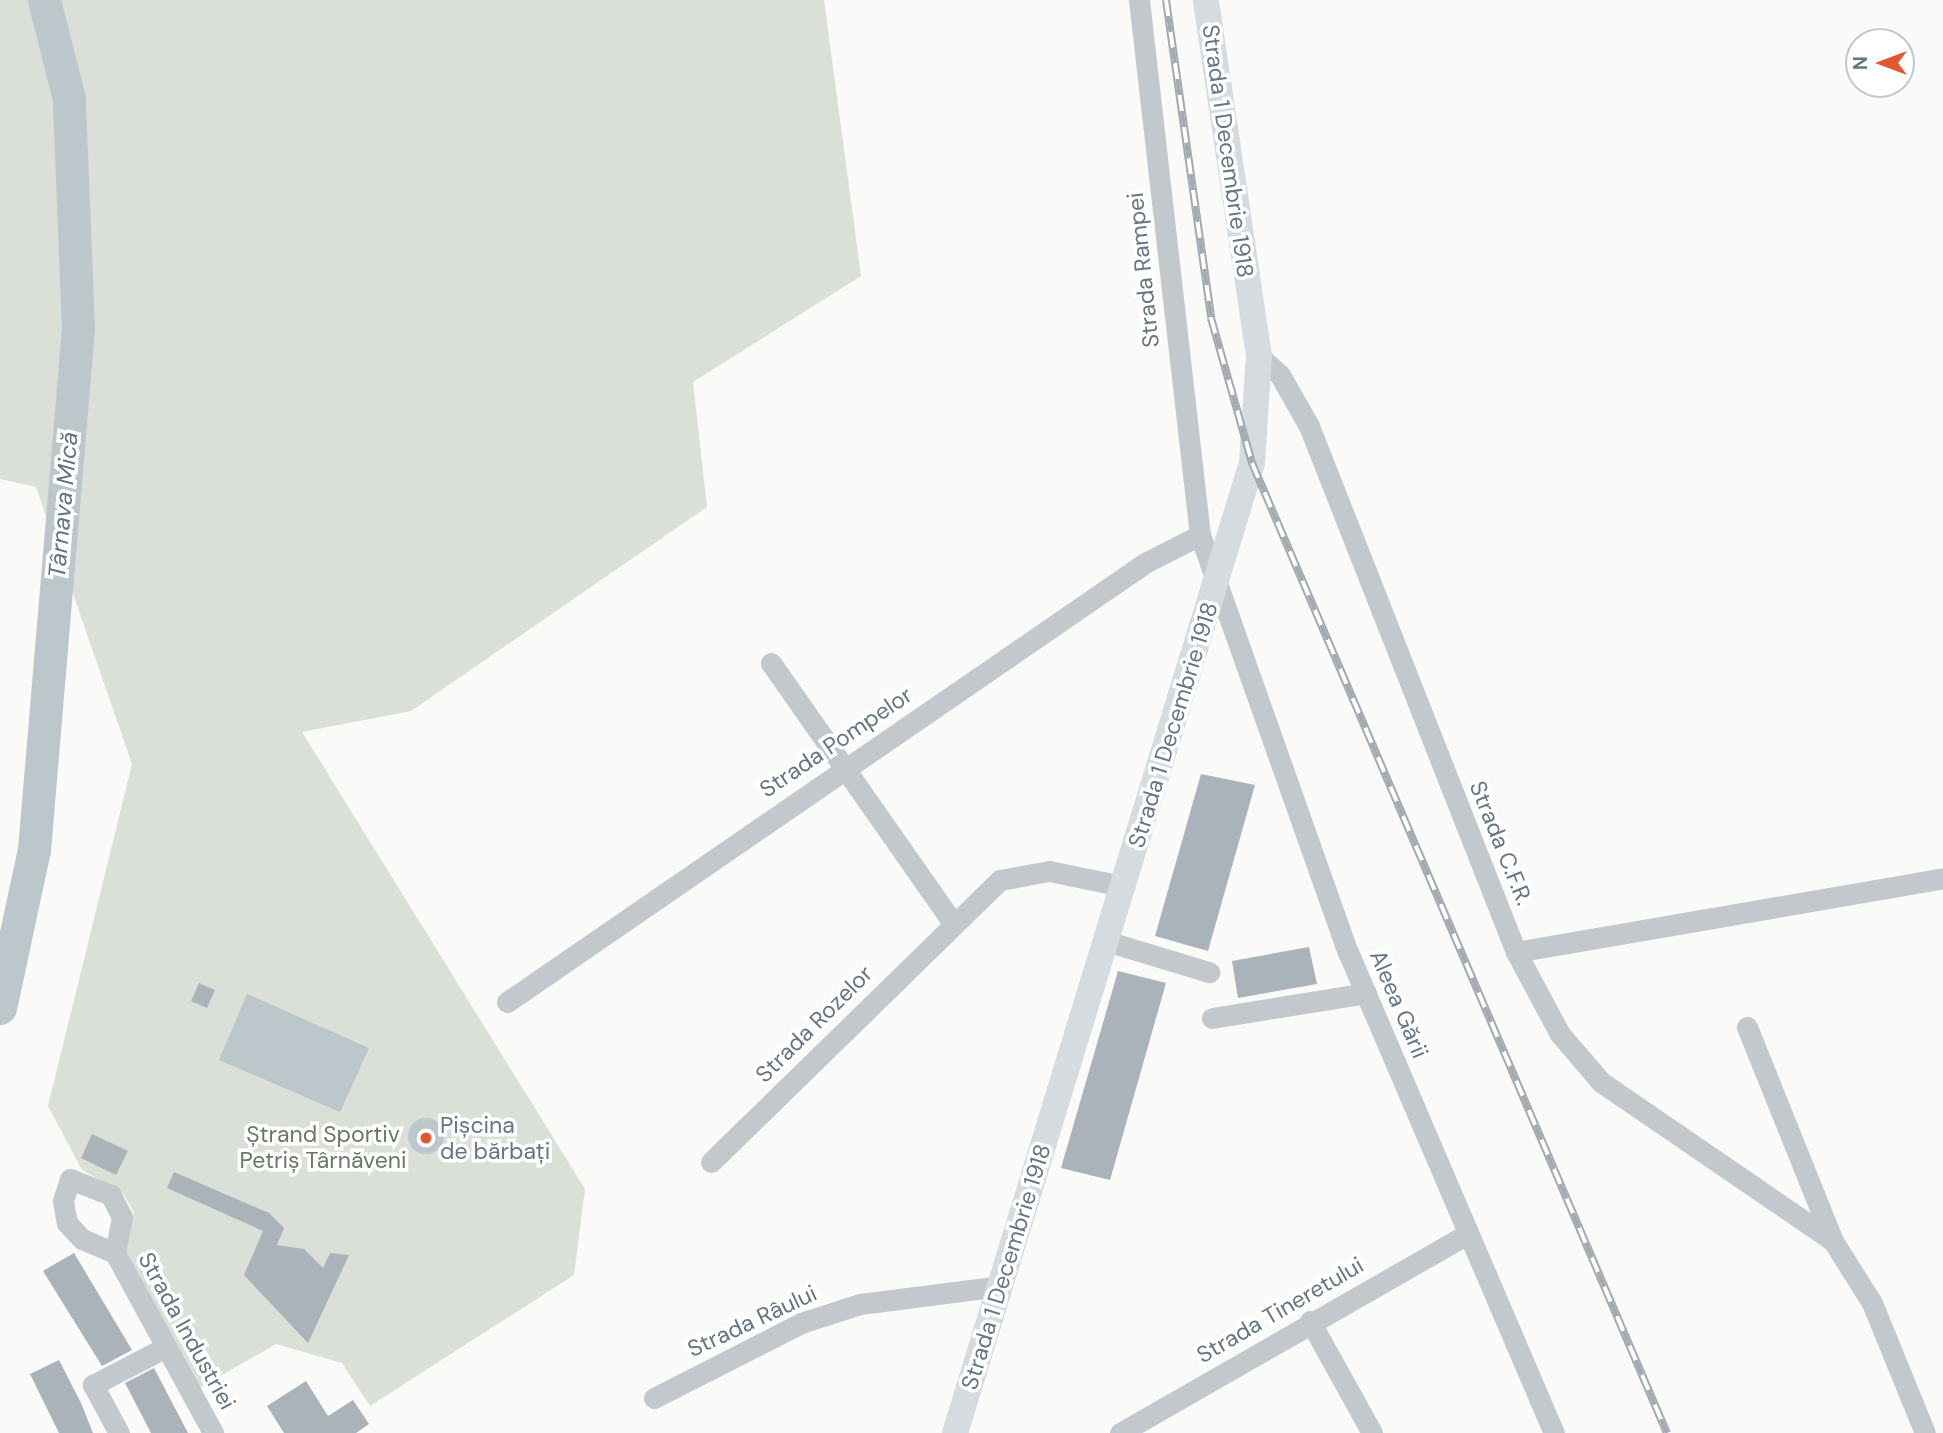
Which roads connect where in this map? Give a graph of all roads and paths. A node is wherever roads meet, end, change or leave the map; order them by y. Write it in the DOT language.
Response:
graph roads {
  1 [pos="1139,0"];
  2 [pos="1206,0"];
  3 [pos="1259,356"];
  4 [pos="1200,535"];
  5 [pos="1216,587"];
  6 [pos="771,663"];
  7 [pos="848,765"];
  8 [pos="1943,878"];
  9 [pos="1122,886"];
  10 [pos="953,923"];
  11 [pos="1106,942"];
  12 [pos="1516,952"];
  13 [pos="1209,972"];
  14 [pos="1366,993"];
  15 [pos="506,1002"];
  16 [pos="1212,1018"];
  17 [pos="1746,1027"];
  18 [pos="711,1162"];
  19 [pos="1468,1234"];
  20 [pos="1833,1241"];
  21 [pos="115,1253"];
  22 [pos="1000,1286"];
  23 [pos="1310,1321"];
  24 [pos="166,1347"];
  25 [pos="654,1398"];
  26 [pos="119,1433"];
  27 [pos="213,1433"];
  28 [pos="955,1433"];
  29 [pos="1119,1433"];
  30 [pos="1371,1433"];
  31 [pos="1554,1433"];
  32 [pos="1925,1433"];
  1 -- 4 [label="street, Strada Rampei"];
  2 -- 3 [label="main road, Strada 1 Decembrie 1918"];
  3 -- 5 [label="main road, Strada 1 Decembrie 1918"];
  3 -- 12 [label="street, Strada C.F.R."];
  4 -- 5 [label="street, Strada Rampei"];
  4 -- 7 [label="street, Strada Pompelor"];
  5 -- 9 [label="main road, Strada 1 Decembrie 1918"];
  5 -- 14 [label="street, Aleea Gării"];
  6 -- 7 [label="street"];
  7 -- 10 [label="street"];
  7 -- 15 [label="street, Strada Pompelor"];
  8 -- 12 [label="street"];
  9 -- 10 [label="street, Strada Rozelor"];
  9 -- 11 [label="main road, Strada 1 Decembrie 1918"];
  10 -- 18 [label="street, Strada Rozelor"];
  11 -- 13 [label="street"];
  11 -- 22 [label="main road, Strada 1 Decembrie 1918"];
  12 -- 20 [label="street, Strada C.F.R."];
  14 -- 16 [label="street"];
  14 -- 19 [label="street, Aleea Gării"];
  17 -- 20 [label="street, Strada C.F.R."];
  19 -- 23 [label="street, Strada Tineretului"];
  19 -- 31 [label="street, Aleea Gării"];
  20 -- 32 [label="street, Strada C.F.R."];
  21 -- 24 [label="street, Strada Industriei"];
  22 -- 25 [label="street, Strada Râului"];
  22 -- 28 [label="main road, Strada 1 Decembrie 1918"];
  23 -- 29 [label="street, Strada Tineretului"];
  23 -- 30 [label="street"];
  24 -- 26 [label="street"];
  24 -- 27 [label="street, Strada Industriei"];
}
